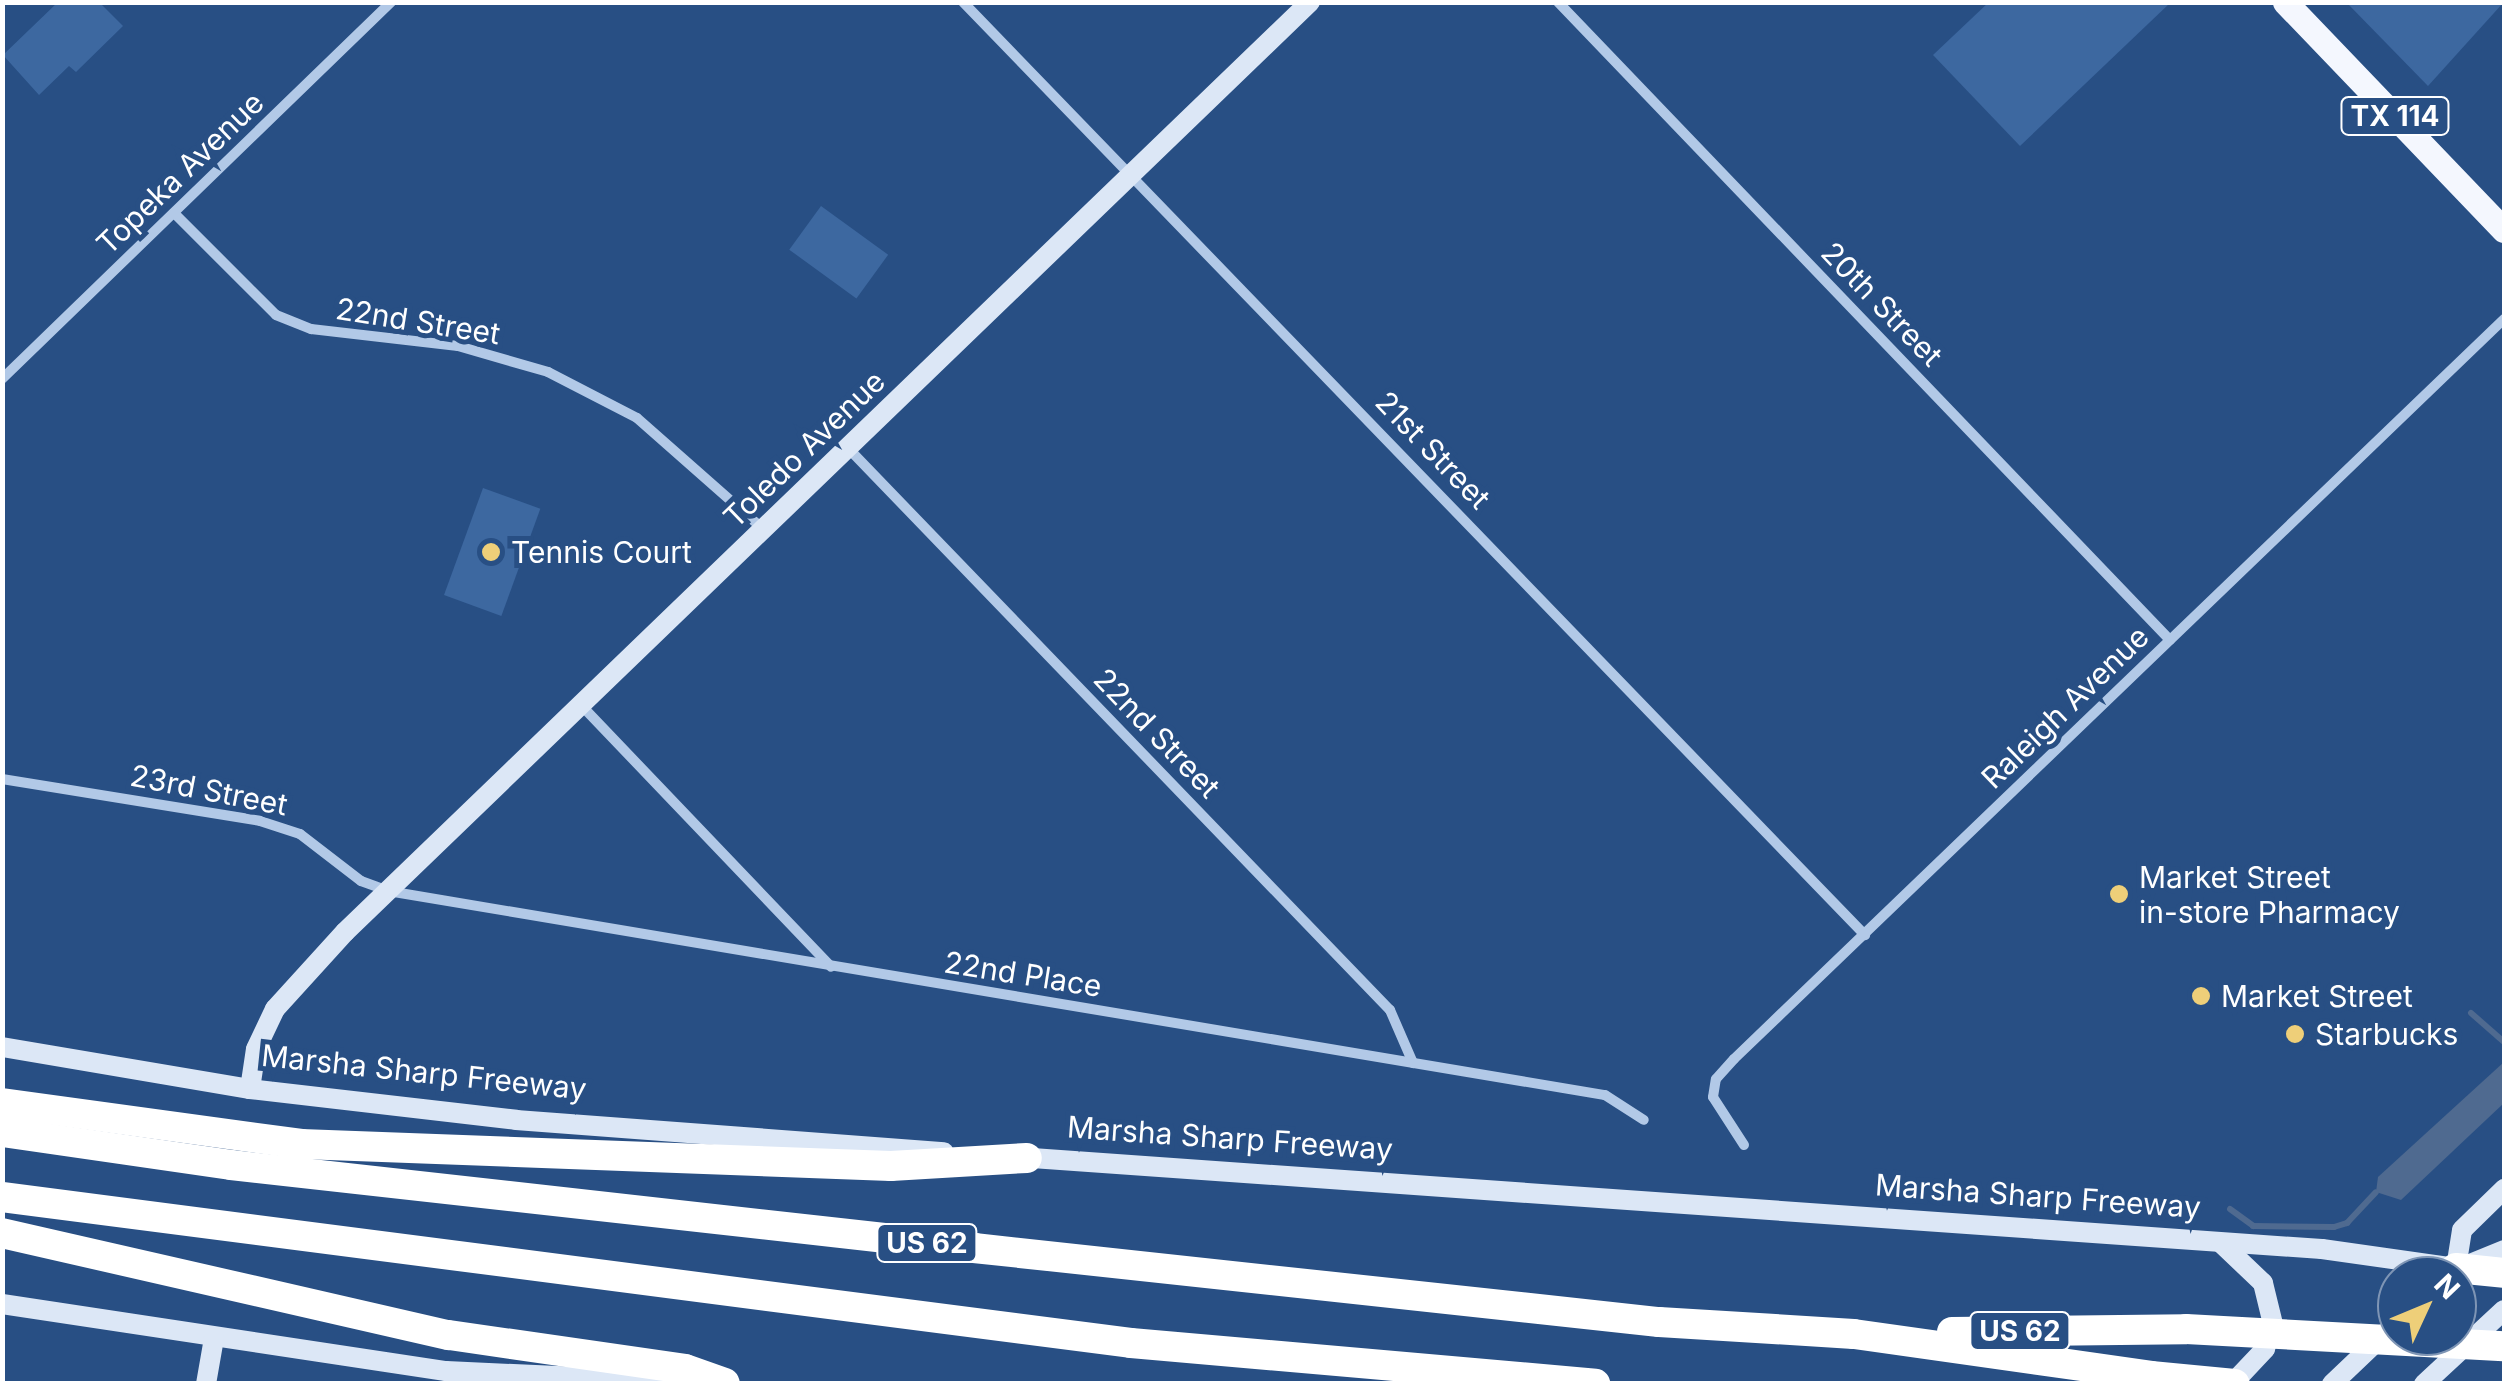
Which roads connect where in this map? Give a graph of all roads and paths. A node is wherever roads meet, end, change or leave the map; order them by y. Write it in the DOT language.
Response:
graph roads {
  1 [pos="392,2"];
  2 [pos="963,2"];
  3 [pos="1310,2"];
  4 [pos="1558,2"];
  5 [pos="2285,2"];
  6 [pos="1133,174"];
  7 [pos="174,213"];
  8 [pos="2504,230"];
  9 [pos="2504,319"];
  10 [pos="2,379"];
  11 [pos="848,448"];
  12 [pos="764,530"];
  13 [pos="2170,640"];
  14 [pos="581,705"];
  15 [pos="2,779"];
  16 [pos="388,891"];
  17 [pos="1866,935"];
  18 [pos="832,967"];
  19 [pos="2,1047"];
  20 [pos="1414,1064"];
  21 [pos="250,1089"];
  22 [pos="2,1103"];
  23 [pos="1644,1120"];
  24 [pos="2,1132"];
  25 [pos="1744,1145"];
  26 [pos="1026,1158"];
  27 [pos="2504,1190"];
  28 [pos="2,1197"];
  29 [pos="2,1233"];
  30 [pos="2220,1242"];
  31 [pos="2504,1250"];
  32 [pos="2455,1256"];
  33 [pos="2477,1261"];
  34 [pos="2377,1262"];
  35 [pos="2477,1272"];
  36 [pos="2504,1273"];
  37 [pos="2,1304"];
  38 [pos="2504,1310"];
  39 [pos="1854,1334"];
  40 [pos="214,1338"];
  41 [pos="2377,1341"];
  42 [pos="2504,1346"];
  43 [pos="726,1383"];
  44 [pos="206,1384"];
  45 [pos="1594,1384"];
  46 [pos="2233,1384"];
  47 [pos="2332,1384"];
  48 [pos="2424,1384"];
  1 -- 7 [label="street, Topeka Avenue"];
  2 -- 6 [label="street, 21st Street"];
  3 -- 6 [label="main road, Toledo Avenue"];
  4 -- 13 [label="street, 20th Street"];
  5 -- 8 [label="main road, TX 114"];
  6 -- 11 [label="main road, Toledo Avenue"];
  6 -- 17 [label="street, 21st Street"];
  7 -- 10 [label="street, Topeka Avenue"];
  7 -- 12 [label="street, 22nd Street"];
  9 -- 13 [label="street, Raleigh Avenue"];
  11 -- 12 [label="main road, Toledo Avenue"];
  11 -- 20 [label="street, 22nd Street"];
  12 -- 14 [label="main road, Toledo Avenue"];
  13 -- 17 [label="street, Raleigh Avenue"];
  14 -- 16 [label="main road, Toledo Avenue"];
  14 -- 18 [label="street"];
  15 -- 16 [label="street, 23rd Street"];
  16 -- 18 [label="street, 22nd Place"];
  16 -- 21 [label="main road, Toledo Avenue"];
  17 -- 25 [label="street, Raleigh Avenue"];
  18 -- 20 [label="street, 22nd Place"];
  19 -- 21 [label="main road, Marsha Sharp Freeway"];
  20 -- 23 [label="street, 22nd Place"];
  21 -- 26 [label="main road, Marsha Sharp Freeway"];
  22 -- 26 [label="highway"];
  24 -- 39 [label="highway, US 62"];
  26 -- 30 [label="main road, Marsha Sharp Freeway"];
  27 -- 32 [label="main road"];
  28 -- 45 [label="highway"];
  29 -- 43 [label="highway"];
  30 -- 34 [label="main road, Marsha Sharp Freeway"];
  30 -- 46 [label="main road"];
  31 -- 33 [label="main road"];
  35 -- 36 [label="highway"];
  37 -- 40 [label="main road"];
  38 -- 48 [label="main road"];
  39 -- 42 [label="highway, US 62, bridge"];
  39 -- 46 [label="highway, bridge"];
  40 -- 43 [label="main road"];
  40 -- 44 [label="main road"];
  41 -- 47 [label="main road"];
}
